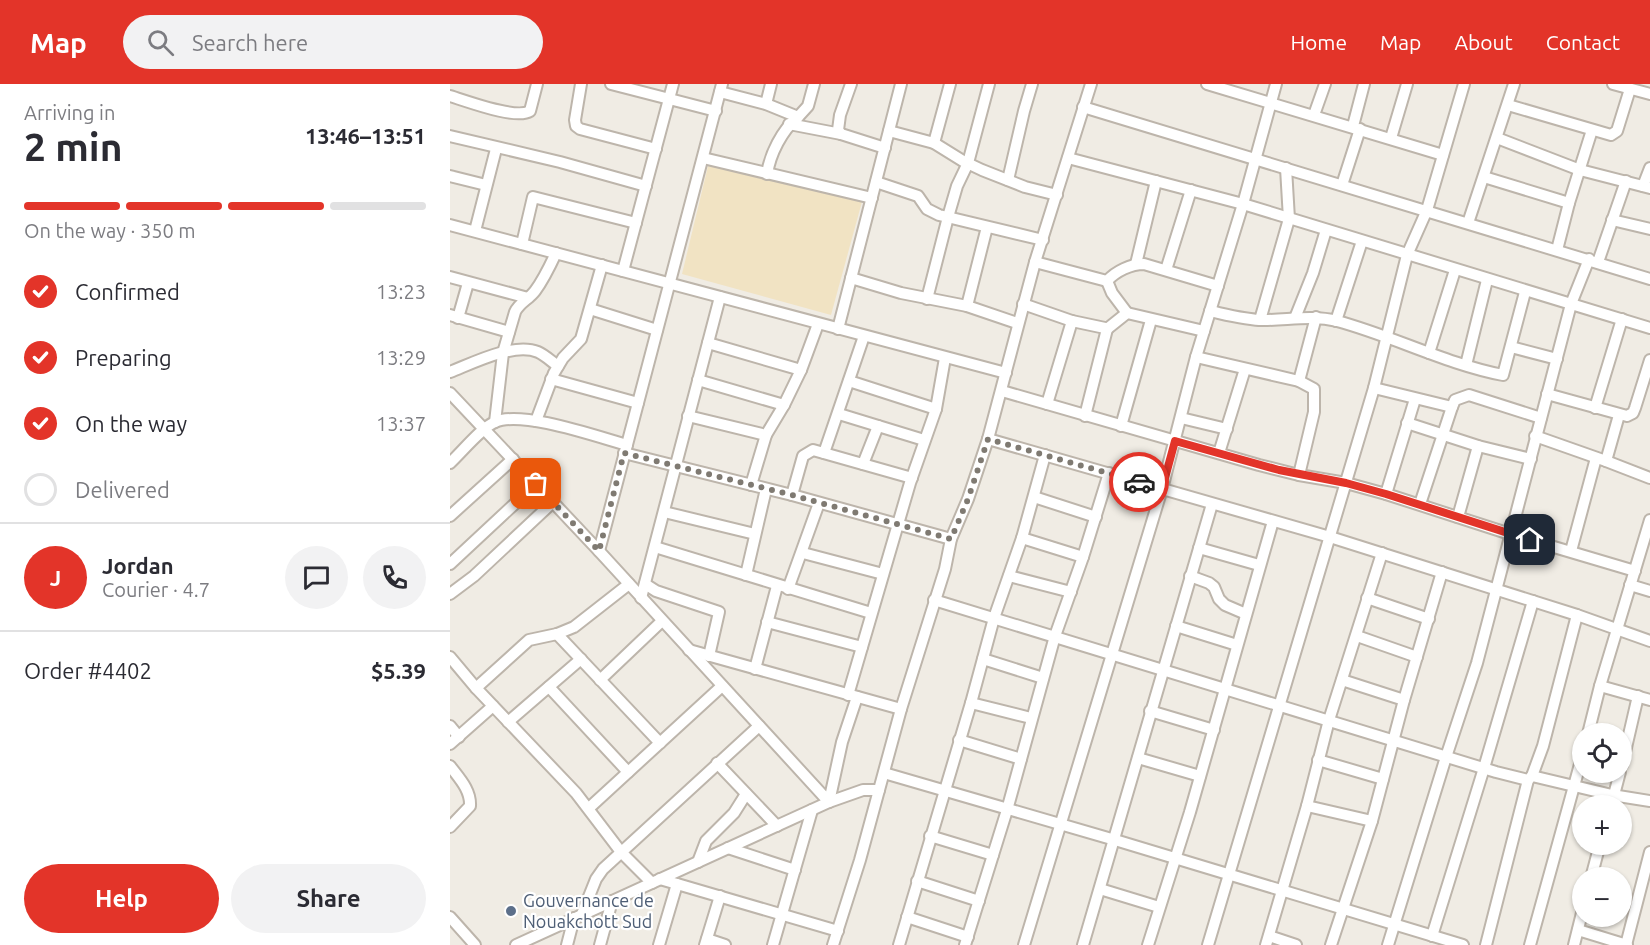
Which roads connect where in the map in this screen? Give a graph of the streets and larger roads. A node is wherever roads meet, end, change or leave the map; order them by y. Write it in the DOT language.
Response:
graph roads {
  1 [pos="537,84"];
  2 [pos="581,84"];
  3 [pos="611,84"];
  4 [pos="673,84"];
  5 [pos="771,84"];
  6 [pos="814,84"];
  7 [pos="851,84"];
  8 [pos="901,84"];
  9 [pos="950,84"];
  10 [pos="990,84"];
  11 [pos="1032,84"];
  12 [pos="1207,84"];
  13 [pos="1276,84"];
  14 [pos="1324,84"];
  15 [pos="1364,84"];
  16 [pos="1407,84"];
  17 [pos="1464,84"];
  18 [pos="1514,84"];
  19 [pos="1613,84"];
  20 [pos="1087,85"];
  21 [pos="1224,86"];
  22 [pos="721,88"];
  23 [pos="1630,89"];
  24 [pos="1650,94"];
  25 [pos="450,96"];
  26 [pos="669,99"];
  27 [pos="1272,103"];
  28 [pos="766,104"];
  29 [pos="1508,105"];
  30 [pos="1083,107"];
  31 [pos="716,111"];
  32 [pos="1314,115"];
  33 [pos="794,120"];
  34 [pos="1356,128"];
  35 [pos="1592,130"];
  36 [pos="889,131"];
  37 [pos="841,134"];
  38 [pos="450,136"];
  39 [pos="1391,138"];
  40 [pos="1497,138"];
  41 [pos="934,143"];
  42 [pos="496,148"];
  43 [pos="885,148"];
  44 [pos="656,149"];
  45 [pos="1443,155"];
  46 [pos="703,158"];
  47 [pos="1068,158"];
  48 [pos="1256,159"];
  49 [pos="968,163"];
  50 [pos="1286,168"];
  51 [pos="1650,168"];
  52 [pos="1580,170"];
  53 [pos="766,174"];
  54 [pos="450,176"];
  55 [pos="1484,177"];
  56 [pos="1008,180"];
  57 [pos="1155,181"];
  58 [pos="1626,181"];
  59 [pos="876,182"];
  60 [pos="1342,185"];
  61 [pos="486,186"];
  62 [pos="646,186"];
  63 [pos="1647,187"];
  64 [pos="1191,190"];
  65 [pos="1057,195"];
  66 [pos="872,198"];
  67 [pos="1569,203"];
  68 [pos="1243,204"];
  69 [pos="1426,210"];
  70 [pos="948,217"];
  71 [pos="1289,219"];
  72 [pos="1612,220"];
  73 [pos="636,223"];
  74 [pos="1468,223"];
  75 [pos="450,225"];
  76 [pos="987,227"];
  77 [pos="1650,229"];
  78 [pos="1326,230"];
  79 [pos="475,231"];
  80 [pos="1043,240"];
  81 [pos="1362,241"];
  82 [pos="522,244"];
  83 [pos="1557,250"];
  84 [pos="556,253"];
  85 [pos="1407,255"];
  86 [pos="1593,260"];
  87 [pos="1035,262"];
  88 [pos="1136,264"];
  89 [pos="602,265"];
  90 [pos="1166,270"];
  91 [pos="1455,270"];
  92 [pos="623,271"];
  93 [pos="450,277"];
  94 [pos="851,278"];
  95 [pos="1650,279"];
  96 [pos="1487,280"];
  97 [pos="1107,281"];
  98 [pos="468,283"];
  99 [pos="669,284"];
  100 [pos="1218,286"];
  101 [pos="1525,292"];
  102 [pos="720,297"];
  103 [pos="528,298"];
  104 [pos="927,299"];
  105 [pos="1023,304"];
  106 [pos="1571,304"];
  107 [pos="967,306"];
  108 [pos="590,309"];
  109 [pos="1210,311"];
  110 [pos="1127,313"];
  111 [pos="454,316"];
  112 [pos="1316,317"];
  113 [pos="1295,318"];
  114 [pos="1622,319"];
  115 [pos="1151,320"];
  116 [pos="1260,320"];
  117 [pos="1072,321"];
  118 [pos="1336,321"];
  119 [pos="1017,323"];
  120 [pos="818,324"];
  121 [pos="1650,328"];
  122 [pos="838,329"];
  123 [pos="1107,329"];
  124 [pos="657,330"];
  125 [pos="1204,331"];
  126 [pos="509,332"];
  127 [pos="864,336"];
  128 [pos="1387,338"];
  129 [pos="708,343"];
  130 [pos="1511,347"];
  131 [pos="503,353"];
  132 [pos="1429,353"];
  133 [pos="1196,357"];
  134 [pos="945,358"];
  135 [pos="1557,359"];
  136 [pos="1650,360"];
  137 [pos="1466,365"];
  138 [pos="558,366"];
  139 [pos="1245,369"];
  140 [pos="801,370"];
  141 [pos="450,372"];
  142 [pos="1006,373"];
  143 [pos="551,379"];
  144 [pos="698,380"];
  145 [pos="849,381"];
  146 [pos="1299,381"];
  147 [pos="1374,388"];
  148 [pos="1002,391"];
  149 [pos="450,393"];
  150 [pos="1547,394"];
  151 [pos="1415,399"];
  152 [pos="638,403"];
  153 [pos="784,405"];
  154 [pos="1047,405"];
  155 [pos="1452,407"];
  156 [pos="1596,408"];
  157 [pos="936,409"];
  158 [pos="839,414"];
  159 [pos="1619,415"];
  160 [pos="1085,416"];
  161 [pos="688,417"];
  162 [pos="1181,418"];
  163 [pos="1541,418"];
  164 [pos="536,421"];
  165 [pos="495,422"];
  166 [pos="1407,423"];
  167 [pos="878,426"];
  168 [pos="1121,426"];
  169 [pos="1227,429"];
  170 [pos="485,430"];
  171 [pos="766,435"];
  172 [pos="1443,435"];
  173 [pos="1535,436"];
  174 [pos="988,439"];
  175 [pos="924,440"];
  176 [pos="1175,441"];
  177 [pos="1478,446"];
  178 [pos="626,449"];
  179 [pos="824,453"];
  180 [pos="1219,453"];
  181 [pos="1045,455"];
  182 [pos="513,459"];
  183 [pos="1531,459"];
  184 [pos="1601,460"];
  185 [pos="450,463"];
  186 [pos="863,464"];
  187 [pos="676,466"];
  188 [pos="1109,473"];
  189 [pos="1299,475"];
  190 [pos="912,478"];
  191 [pos="1650,478"];
  192 [pos="1346,483"];
  193 [pos="536,484"];
  194 [pos="751,485"];
  195 [pos="766,489"];
  196 [pos="1162,489"];
  197 [pos="1386,494"];
  198 [pos="792,495"];
  199 [pos="1034,497"];
  200 [pos="553,502"];
  201 [pos="819,503"];
  202 [pos="1212,504"];
  203 [pos="1420,504"];
  204 [pos="664,512"];
  205 [pos="450,516"];
  206 [pos="1096,517"];
  207 [pos="1458,517"];
  208 [pos="1650,520"];
  209 [pos="1273,521"];
  210 [pos="899,526"];
  211 [pos="755,534"];
  212 [pos="1510,534"];
  213 [pos="1330,537"];
  214 [pos="1022,538"];
  215 [pos="951,539"];
  216 [pos="655,547"];
  217 [pos="1199,548"];
  218 [pos="599,551"];
  219 [pos="1571,551"];
  220 [pos="803,553"];
  221 [pos="1382,553"];
  222 [pos="1083,557"];
  223 [pos="450,564"];
  224 [pos="1259,564"];
  225 [pos="1635,571"];
  226 [pos="1442,572"];
  227 [pos="883,574"];
  228 [pos="746,575"];
  229 [pos="1009,576"];
  230 [pos="1190,576"];
  231 [pos="629,584"];
  232 [pos="645,584"];
  233 [pos="1630,585"];
  234 [pos="783,587"];
  235 [pos="1495,589"];
  236 [pos="1650,591"];
  237 [pos="1071,592"];
  238 [pos="450,594"];
  239 [pos="641,597"];
  240 [pos="1367,598"];
  241 [pos="934,600"];
  242 [pos="1533,601"];
  243 [pos="871,613"];
  244 [pos="1246,614"];
  245 [pos="1577,615"];
  246 [pos="994,618"];
  247 [pos="1429,619"];
  248 [pos="662,621"];
  249 [pos="767,622"];
  250 [pos="1176,626"];
  251 [pos="1617,628"];
  252 [pos="556,634"];
  253 [pos="1055,636"];
  254 [pos="1357,636"];
  255 [pos="1650,641"];
  256 [pos="1237,645"];
  257 [pos="862,647"];
  258 [pos="689,650"];
  259 [pos="1111,654"];
  260 [pos="709,656"];
  261 [pos="450,657"];
  262 [pos="1417,657"];
  263 [pos="581,659"];
  264 [pos="983,659"];
  265 [pos="755,669"];
  266 [pos="1163,670"];
  267 [pos="1043,678"];
  268 [pos="600,680"];
  269 [pos="1342,680"];
  270 [pos="722,686"];
  271 [pos="1600,686"];
  272 [pos="549,687"];
  273 [pos="476,688"];
  274 [pos="1225,688"];
  275 [pos="853,696"];
  276 [pos="1638,696"];
  277 [pos="1404,700"];
  278 [pos="1650,700"];
  279 [pos="971,703"];
  280 [pos="1279,705"];
  281 [pos="493,706"];
  282 [pos="901,709"];
  283 [pos="1150,711"];
  284 [pos="1031,718"];
  285 [pos="1329,720"];
  286 [pos="508,722"];
  287 [pos="1591,723"];
  288 [pos="1632,723"];
  289 [pos="450,726"];
  290 [pos="759,726"];
  291 [pos="1214,730"];
  292 [pos="459,737"];
  293 [pos="959,740"];
  294 [pos="1392,740"];
  295 [pos="660,743"];
  296 [pos="450,744"];
  297 [pos="1446,757"];
  298 [pos="1138,758"];
  299 [pos="1021,759"];
  300 [pos="1318,760"];
  301 [pos="717,763"];
  302 [pos="450,766"];
  303 [pos="1484,768"];
  304 [pos="628,772"];
  305 [pos="884,774"];
  306 [pos="1200,776"];
  307 [pos="1530,778"];
  308 [pos="1383,779"];
  309 [pos="1576,783"];
  310 [pos="1575,787"];
  311 [pos="879,790"];
  312 [pos="944,791"];
  313 [pos="746,794"];
  314 [pos="1600,795"];
  315 [pos="1632,800"];
  316 [pos="1650,801"];
  317 [pos="829,802"];
  318 [pos="1306,807"];
  319 [pos="589,808"];
  320 [pos="812,810"];
  321 [pos="1007,810"];
  322 [pos="1372,821"];
  323 [pos="1059,825"];
  324 [pos="777,826"];
  325 [pos="450,827"];
  326 [pos="930,836"];
  327 [pos="1115,840"];
  328 [pos="728,848"];
  329 [pos="621,852"];
  330 [pos="1650,852"];
  331 [pos="993,855"];
  332 [pos="1176,859"];
  333 [pos="698,862"];
  334 [pos="1648,865"];
  335 [pos="795,870"];
  336 [pos="1228,874"];
  337 [pos="656,881"];
  338 [pos="917,881"];
  339 [pos="677,884"];
  340 [pos="1100,889"];
  341 [pos="1282,890"];
  342 [pos="1644,893"];
  343 [pos="720,896"];
  344 [pos="612,901"];
  345 [pos="979,902"];
  346 [pos="1159,907"];
  347 [pos="1342,909"];
  348 [pos="782,915"];
  349 [pos="578,916"];
  350 [pos="450,917"];
  351 [pos="907,917"];
  352 [pos="1394,925"];
  353 [pos="1579,927"];
  354 [pos="1578,930"];
  355 [pos="1432,936"];
  356 [pos="838,941"];
  357 [pos="967,941"];
  358 [pos="1267,941"];
  359 [pos="706,942"];
  360 [pos="1458,944"];
  361 [pos="475,945"];
  362 [pos="516,945"];
  363 [pos="567,945"];
  364 [pos="600,945"];
  365 [pos="659,945"];
  366 [pos="725,945"];
  367 [pos="773,945"];
  368 [pos="899,945"];
  369 [pos="1024,945"];
  370 [pos="1083,945"];
  371 [pos="1148,945"];
  372 [pos="1208,945"];
  373 [pos="1296,945"];
  374 [pos="1331,945"];
  375 [pos="1388,945"];
  376 [pos="1486,945"];
  377 [pos="1530,945"];
  378 [pos="1574,945"];
  379 [pos="1627,945"];
  1 -- 25 [label="street"];
  2 -- 44 [label="street"];
  3 -- 26 [label="street"];
  4 -- 26 [label="street"];
  5 -- 28 [label="street"];
  6 -- 33 [label="street"];
  7 -- 37 [label="street"];
  8 -- 36 [label="street"];
  9 -- 41 [label="street"];
  10 -- 49 [label="street"];
  11 -- 56 [label="street"];
  12 -- 21 [label="street"];
  13 -- 27 [label="street"];
  14 -- 32 [label="street"];
  15 -- 34 [label="street"];
  16 -- 39 [label="street"];
  17 -- 45 [label="street"];
  18 -- 29 [label="street"];
  19 -- 23 [label="street"];
  20 -- 30 [label="street"];
  21 -- 27 [label="street"];
  22 -- 28 [label="street"];
  22 -- 31 [label="street"];
  23 -- 24 [label="street"];
  23 -- 35 [label="street"];
  26 -- 31 [label="street"];
  26 -- 44 [label="street"];
  27 -- 32 [label="street"];
  27 -- 48 [label="street"];
  28 -- 33 [label="street"];
  29 -- 35 [label="street"];
  29 -- 40 [label="street"];
  30 -- 47 [label="street"];
  30 -- 48 [label="street"];
  31 -- 46 [label="street"];
  32 -- 34 [label="street"];
  33 -- 37 [label="street"];
  33 -- 53 [label="street"];
  34 -- 39 [label="street"];
  34 -- 60 [label="street"];
  35 -- 52 [label="street"];
  36 -- 41 [label="street"];
  36 -- 43 [label="street"];
  37 -- 43 [label="street"];
  38 -- 42 [label="street"];
  39 -- 45 [label="street"];
  40 -- 52 [label="street"];
  40 -- 55 [label="street"];
  41 -- 49 [label="street"];
  42 -- 61 [label="street"];
  42 -- 62 [label="street"];
  43 -- 59 [label="street"];
  44 -- 62 [label="street"];
  45 -- 69 [label="street"];
  46 -- 53 [label="street"];
  46 -- 99 [label="street"];
  47 -- 57 [label="street"];
  47 -- 65 [label="street"];
  48 -- 50 [label="street"];
  48 -- 68 [label="street"];
  49 -- 56 [label="street"];
  49 -- 70 [label="street"];
  50 -- 60 [label="street"];
  50 -- 71 [label="street"];
  51 -- 63 [label="street"];
  52 -- 58 [label="street"];
  52 -- 67 [label="street"];
  53 -- 66 [label="street"];
  54 -- 61 [label="street"];
  55 -- 67 [label="street"];
  55 -- 74 [label="street"];
  56 -- 65 [label="street"];
  57 -- 64 [label="street"];
  57 -- 88 [label="street"];
  58 -- 63 [label="street"];
  58 -- 72 [label="street"];
  59 -- 66 [label="street"];
  59 -- 70 [label="street"];
  60 -- 69 [label="street"];
  61 -- 79 [label="street"];
  62 -- 73 [label="street"];
  64 -- 68 [label="street"];
  64 -- 90 [label="street"];
  65 -- 80 [label="street"];
  66 -- 94 [label="street"];
  67 -- 83 [label="street"];
  68 -- 71 [label="street"];
  68 -- 100 [label="street"];
  69 -- 74 [label="street"];
  69 -- 85 [label="street"];
  70 -- 76 [label="street"];
  70 -- 104 [label="street"];
  71 -- 78 [label="street"];
  71 -- 116 [label="street"];
  72 -- 77 [label="street"];
  72 -- 86 [label="street"];
  73 -- 82 [label="street"];
  73 -- 92 [label="street"];
  74 -- 83 [label="street"];
  75 -- 79 [label="street"];
  76 -- 80 [label="street"];
  76 -- 107 [label="street"];
  78 -- 81 [label="street"];
  78 -- 113 [label="street"];
  79 -- 82 [label="street"];
  80 -- 87 [label="street"];
  81 -- 85 [label="street"];
  81 -- 118 [label="street"];
  82 -- 84 [label="street"];
  83 -- 86 [label="street"];
  84 -- 89 [label="street"];
  84 -- 103 [label="street"];
  85 -- 91 [label="street"];
  85 -- 128 [label="street"];
  86 -- 95 [label="street"];
  86 -- 106 [label="street"];
  87 -- 97 [label="street"];
  87 -- 105 [label="street"];
  88 -- 90 [label="street"];
  88 -- 97 [label="street"];
  89 -- 92 [label="street"];
  89 -- 108 [label="street"];
  90 -- 100 [label="street"];
  91 -- 96 [label="street"];
  91 -- 132 [label="street"];
  92 -- 99 [label="street"];
  93 -- 98 [label="street"];
  94 -- 104 [label="street"];
  94 -- 122 [label="street"];
  96 -- 101 [label="street"];
  96 -- 137 [label="street"];
  97 -- 110 [label="street"];
  98 -- 103 [label="street"];
  98 -- 111 [label="street"];
  99 -- 102 [label="street"];
  99 -- 124 [label="street"];
  100 -- 109 [label="street"];
  101 -- 106 [label="street"];
  101 -- 130 [label="street"];
  102 -- 120 [label="street"];
  102 -- 129 [label="street"];
  103 -- 126 [label="street"];
  104 -- 107 [label="street"];
  105 -- 117 [label="street"];
  105 -- 119 [label="street"];
  106 -- 114 [label="street"];
  106 -- 135 [label="street"];
  107 -- 119 [label="street"];
  108 -- 124 [label="street"];
  108 -- 138 [label="street"];
  109 -- 116 [label="street"];
  109 -- 125 [label="street"];
  110 -- 115 [label="street"];
  110 -- 123 [label="street"];
  111 -- 126 [label="street"];
  112 -- 113 [label="street"];
  112 -- 118 [label="street"];
  112 -- 146 [label="street"];
  113 -- 116 [label="street"];
  114 -- 121 [label="street"];
  114 -- 156 [label="street"];
  115 -- 125 [label="street"];
  115 -- 168 [label="street"];
  117 -- 123 [label="street"];
  117 -- 154 [label="street"];
  118 -- 128 [label="street"];
  119 -- 142 [label="street"];
  120 -- 122 [label="street"];
  120 -- 140 [label="street"];
  122 -- 127 [label="street"];
  123 -- 160 [label="street"];
  124 -- 152 [label="street"];
  125 -- 133 [label="street"];
  126 -- 131 [label="street"];
  127 -- 134 [label="street"];
  127 -- 145 [label="street"];
  128 -- 132 [label="street"];
  128 -- 147 [label="street"];
  129 -- 140 [label="street"];
  129 -- 144 [label="street"];
  130 -- 135 [label="street"];
  130 -- 137 [label="street"];
  131 -- 138 [label="street"];
  131 -- 141 [label="street"];
  131 -- 165 [label="street"];
  132 -- 137 [label="street"];
  133 -- 139 [label="street"];
  133 -- 162 [label="street"];
  134 -- 142 [label="street"];
  134 -- 157 [label="street"];
  135 -- 150 [label="street"];
  136 -- 159 [label="street"];
  138 -- 143 [label="street"];
  139 -- 146 [label="street"];
  139 -- 169 [label="street"];
  140 -- 153 [label="street"];
  142 -- 148 [label="street"];
  143 -- 152 [label="street"];
  143 -- 164 [label="street"];
  144 -- 153 [label="street"];
  144 -- 161 [label="street"];
  145 -- 157 [label="street"];
  145 -- 158 [label="street"];
  146 -- 189 [label="street"];
  147 -- 151 [label="street"];
  147 -- 192 [label="street"];
  148 -- 154 [label="street"];
  148 -- 174 [label="street"];
  149 -- 170 [label="street"];
  150 -- 156 [label="street"];
  150 -- 163 [label="street"];
  151 -- 155 [label="street"];
  151 -- 166 [label="street"];
  152 -- 178 [label="street"];
  153 -- 171 [label="street"];
  154 -- 160 [label="street"];
  155 -- 163 [label="street"];
  155 -- 172 [label="street"];
  156 -- 159 [label="street"];
  157 -- 175 [label="street"];
  158 -- 167 [label="street"];
  158 -- 179 [label="street"];
  159 -- 184 [label="street"];
  160 -- 168 [label="street"];
  161 -- 171 [label="street"];
  161 -- 187 [label="street"];
  162 -- 169 [label="street"];
  162 -- 176 [label="street"];
  163 -- 173 [label="street"];
  164 -- 165 [label="street"];
  164 -- 178 [label="street"];
  165 -- 170 [label="street"];
  166 -- 172 [label="street"];
  166 -- 197 [label="street"];
  167 -- 175 [label="street"];
  167 -- 186 [label="street"];
  168 -- 176 [label="street"];
  169 -- 180 [label="street"];
  170 -- 182 [label="street"];
  170 -- 185 [label="street"];
  171 -- 194 [label="street"];
  172 -- 177 [label="street"];
  172 -- 203 [label="street"];
  173 -- 183 [label="street"];
  173 -- 184 [label="street"];
  174 -- 181 [label="street"];
  174 -- 215 [label="street"];
  175 -- 190 [label="street"];
  176 -- 180 [label="street"];
  176 -- 196 [label="street"];
  177 -- 183 [label="street"];
  177 -- 207 [label="street"];
  178 -- 187 [label="street"];
  178 -- 218 [label="street"];
  179 -- 186 [label="street"];
  179 -- 198 [label="street"];
  180 -- 189 [label="street"];
  181 -- 188 [label="street"];
  181 -- 199 [label="street"];
  182 -- 193 [label="street"];
  182 -- 205 [label="street"];
  183 -- 212 [label="street"];
  184 -- 191 [label="street"];
  184 -- 219 [label="street"];
  186 -- 190 [label="street"];
  187 -- 194 [label="street"];
  187 -- 204 [label="street"];
  188 -- 196 [label="street"];
  188 -- 206 [label="street"];
  189 -- 192 [label="street"];
  190 -- 210 [label="street"];
  192 -- 197 [label="street"];
  192 -- 213 [label="street"];
  193 -- 200 [label="street"];
  193 -- 223 [label="street"];
  194 -- 195 [label="street"];
  195 -- 198 [label="street"];
  195 -- 211 [label="street"];
  196 -- 202 [label="street"];
  196 -- 259 [label="street"];
  197 -- 203 [label="street"];
  198 -- 201 [label="street"];
  199 -- 206 [label="street"];
  199 -- 214 [label="street"];
  200 -- 218 [label="street"];
  200 -- 238 [label="street"];
  201 -- 210 [label="street"];
  201 -- 220 [label="street"];
  202 -- 209 [label="street"];
  202 -- 217 [label="street"];
  203 -- 207 [label="street"];
  204 -- 211 [label="street"];
  204 -- 216 [label="street"];
  206 -- 222 [label="street"];
  207 -- 212 [label="street"];
  208 -- 225 [label="street"];
  209 -- 213 [label="street"];
  209 -- 224 [label="street"];
  210 -- 215 [label="street"];
  210 -- 227 [label="street"];
  211 -- 228 [label="street"];
  212 -- 219 [label="street"];
  212 -- 235 [label="street"];
  213 -- 221 [label="street"];
  213 -- 280 [label="street"];
  214 -- 222 [label="street"];
  214 -- 229 [label="street"];
  215 -- 241 [label="street"];
  216 -- 228 [label="street"];
  216 -- 232 [label="street"];
  217 -- 224 [label="street"];
  217 -- 230 [label="street"];
  218 -- 231 [label="street"];
  219 -- 225 [label="street"];
  220 -- 227 [label="street"];
  220 -- 234 [label="street"];
  221 -- 226 [label="street"];
  221 -- 240 [label="street"];
  222 -- 237 [label="street"];
  224 -- 244 [label="street"];
  225 -- 233 [label="street"];
  226 -- 235 [label="street"];
  226 -- 247 [label="street"];
  227 -- 243 [label="street"];
  228 -- 234 [label="street"];
  229 -- 237 [label="street"];
  229 -- 246 [label="street"];
  230 -- 244 [label="street"];
  230 -- 250 [label="street"];
  231 -- 239 [label="street"];
  231 -- 252 [label="street"];
  232 -- 239 [label="street"];
  232 -- 260 [label="street"];
  233 -- 236 [label="street"];
  233 -- 251 [label="street"];
  234 -- 243 [label="street"];
  234 -- 249 [label="street"];
  235 -- 242 [label="street"];
  235 -- 297 [label="street"];
  237 -- 253 [label="street"];
  239 -- 248 [label="street"];
  240 -- 247 [label="street"];
  240 -- 254 [label="street"];
  241 -- 246 [label="street"];
  241 -- 282 [label="street"];
  242 -- 245 [label="street"];
  242 -- 303 [label="street"];
  243 -- 257 [label="street"];
  244 -- 256 [label="street"];
  245 -- 251 [label="street"];
  245 -- 307 [label="street"];
  246 -- 253 [label="street"];
  246 -- 264 [label="street"];
  247 -- 262 [label="street"];
  248 -- 258 [label="street"];
  248 -- 268 [label="street"];
  249 -- 257 [label="street"];
  249 -- 265 [label="street"];
  250 -- 256 [label="street"];
  250 -- 266 [label="street"];
  251 -- 255 [label="street"];
  251 -- 271 [label="street"];
  252 -- 263 [label="street"];
  252 -- 273 [label="street"];
  253 -- 259 [label="street"];
  253 -- 267 [label="street"];
  254 -- 262 [label="street"];
  254 -- 269 [label="street"];
  256 -- 274 [label="street"];
  257 -- 275 [label="street"];
  258 -- 260 [label="street"];
  258 -- 270 [label="street"];
  259 -- 266 [label="street"];
  259 -- 323 [label="street"];
  260 -- 265 [label="street"];
  261 -- 273 [label="street"];
  262 -- 277 [label="street"];
  263 -- 268 [label="street"];
  263 -- 272 [label="street"];
  264 -- 267 [label="street"];
  264 -- 279 [label="street"];
  265 -- 275 [label="street"];
  266 -- 274 [label="street"];
  266 -- 283 [label="street"];
  267 -- 284 [label="street"];
  268 -- 295 [label="street"];
  269 -- 277 [label="street"];
  269 -- 285 [label="street"];
  270 -- 290 [label="street"];
  270 -- 295 [label="street"];
  271 -- 276 [label="street"];
  271 -- 287 [label="street"];
  272 -- 286 [label="street"];
  272 -- 304 [label="street"];
  273 -- 281 [label="street"];
  274 -- 280 [label="street"];
  274 -- 291 [label="street"];
  275 -- 282 [label="street"];
  275 -- 317 [label="street"];
  276 -- 278 [label="street"];
  276 -- 288 [label="street"];
  277 -- 294 [label="street"];
  279 -- 284 [label="street"];
  279 -- 293 [label="street"];
  280 -- 285 [label="street"];
  280 -- 336 [label="street"];
  281 -- 286 [label="street"];
  281 -- 292 [label="street"];
  282 -- 305 [label="street"];
  283 -- 291 [label="street"];
  283 -- 298 [label="street"];
  284 -- 299 [label="street"];
  285 -- 294 [label="street"];
  285 -- 300 [label="street"];
  286 -- 319 [label="street"];
  289 -- 292 [label="street"];
  290 -- 301 [label="street"];
  290 -- 317 [label="street"];
  291 -- 306 [label="street"];
  292 -- 296 [label="street"];
  293 -- 299 [label="street"];
  293 -- 312 [label="street"];
  294 -- 297 [label="street"];
  294 -- 308 [label="street"];
  295 -- 304 [label="street"];
  297 -- 303 [label="street"];
  297 -- 352 [label="street"];
  298 -- 306 [label="street"];
  298 -- 327 [label="street"];
  299 -- 321 [label="street"];
  300 -- 308 [label="street"];
  300 -- 318 [label="street"];
  301 -- 313 [label="street"];
  301 -- 329 [label="street"];
  302 -- 325 [label="street"];
  303 -- 307 [label="street"];
  303 -- 355 [label="street"];
  304 -- 319 [label="street"];
  305 -- 311 [label="street"];
  305 -- 312 [label="street"];
  306 -- 332 [label="street"];
  307 -- 310 [label="street"];
  307 -- 376 [label="street"];
  308 -- 322 [label="street"];
  309 -- 310 [label="street"];
  310 -- 314 [label="street"];
  310 -- 377 [label="street"];
  311 -- 317 [label="street"];
  311 -- 356 [label="street"];
  312 -- 321 [label="street"];
  312 -- 326 [label="street"];
  313 -- 324 [label="street"];
  313 -- 333 [label="street"];
  315 -- 316 [label="street"];
  317 -- 320 [label="street"];
  318 -- 322 [label="street"];
  318 -- 341 [label="street"];
  319 -- 329 [label="street"];
  320 -- 324 [label="street"];
  320 -- 335 [label="street"];
  321 -- 323 [label="street"];
  321 -- 331 [label="street"];
  322 -- 347 [label="street"];
  323 -- 327 [label="street"];
  323 -- 369 [label="street"];
  324 -- 328 [label="street"];
  326 -- 331 [label="street"];
  326 -- 338 [label="street"];
  327 -- 332 [label="street"];
  327 -- 340 [label="street"];
  328 -- 333 [label="street"];
  328 -- 335 [label="street"];
  329 -- 337 [label="street"];
  329 -- 349 [label="street"];
  330 -- 334 [label="street"];
  331 -- 345 [label="street"];
  332 -- 336 [label="street"];
  332 -- 346 [label="street"];
  333 -- 337 [label="street"];
  334 -- 342 [label="street"];
  335 -- 348 [label="street"];
  336 -- 341 [label="street"];
  336 -- 372 [label="street"];
  337 -- 339 [label="street"];
  337 -- 344 [label="street"];
  338 -- 345 [label="street"];
  338 -- 351 [label="street"];
  339 -- 343 [label="street"];
  339 -- 365 [label="street"];
  340 -- 346 [label="street"];
  340 -- 370 [label="street"];
  341 -- 347 [label="street"];
  341 -- 358 [label="street"];
  342 -- 379 [label="street"];
  343 -- 348 [label="street"];
  343 -- 359 [label="street"];
  344 -- 349 [label="street"];
  344 -- 364 [label="street"];
  345 -- 357 [label="street"];
  346 -- 371 [label="street"];
  347 -- 352 [label="street"];
  347 -- 374 [label="street"];
  348 -- 356 [label="street"];
  348 -- 367 [label="street"];
  349 -- 362 [label="street"];
  349 -- 363 [label="street"];
  350 -- 361 [label="street"];
  351 -- 357 [label="street"];
  351 -- 368 [label="street"];
  352 -- 355 [label="street"];
  352 -- 375 [label="street"];
  353 -- 354 [label="street"];
  354 -- 378 [label="street"];
  354 -- 379 [label="street"];
  355 -- 360 [label="street"];
  358 -- 373 [label="street"];
  359 -- 366 [label="street"];
}
